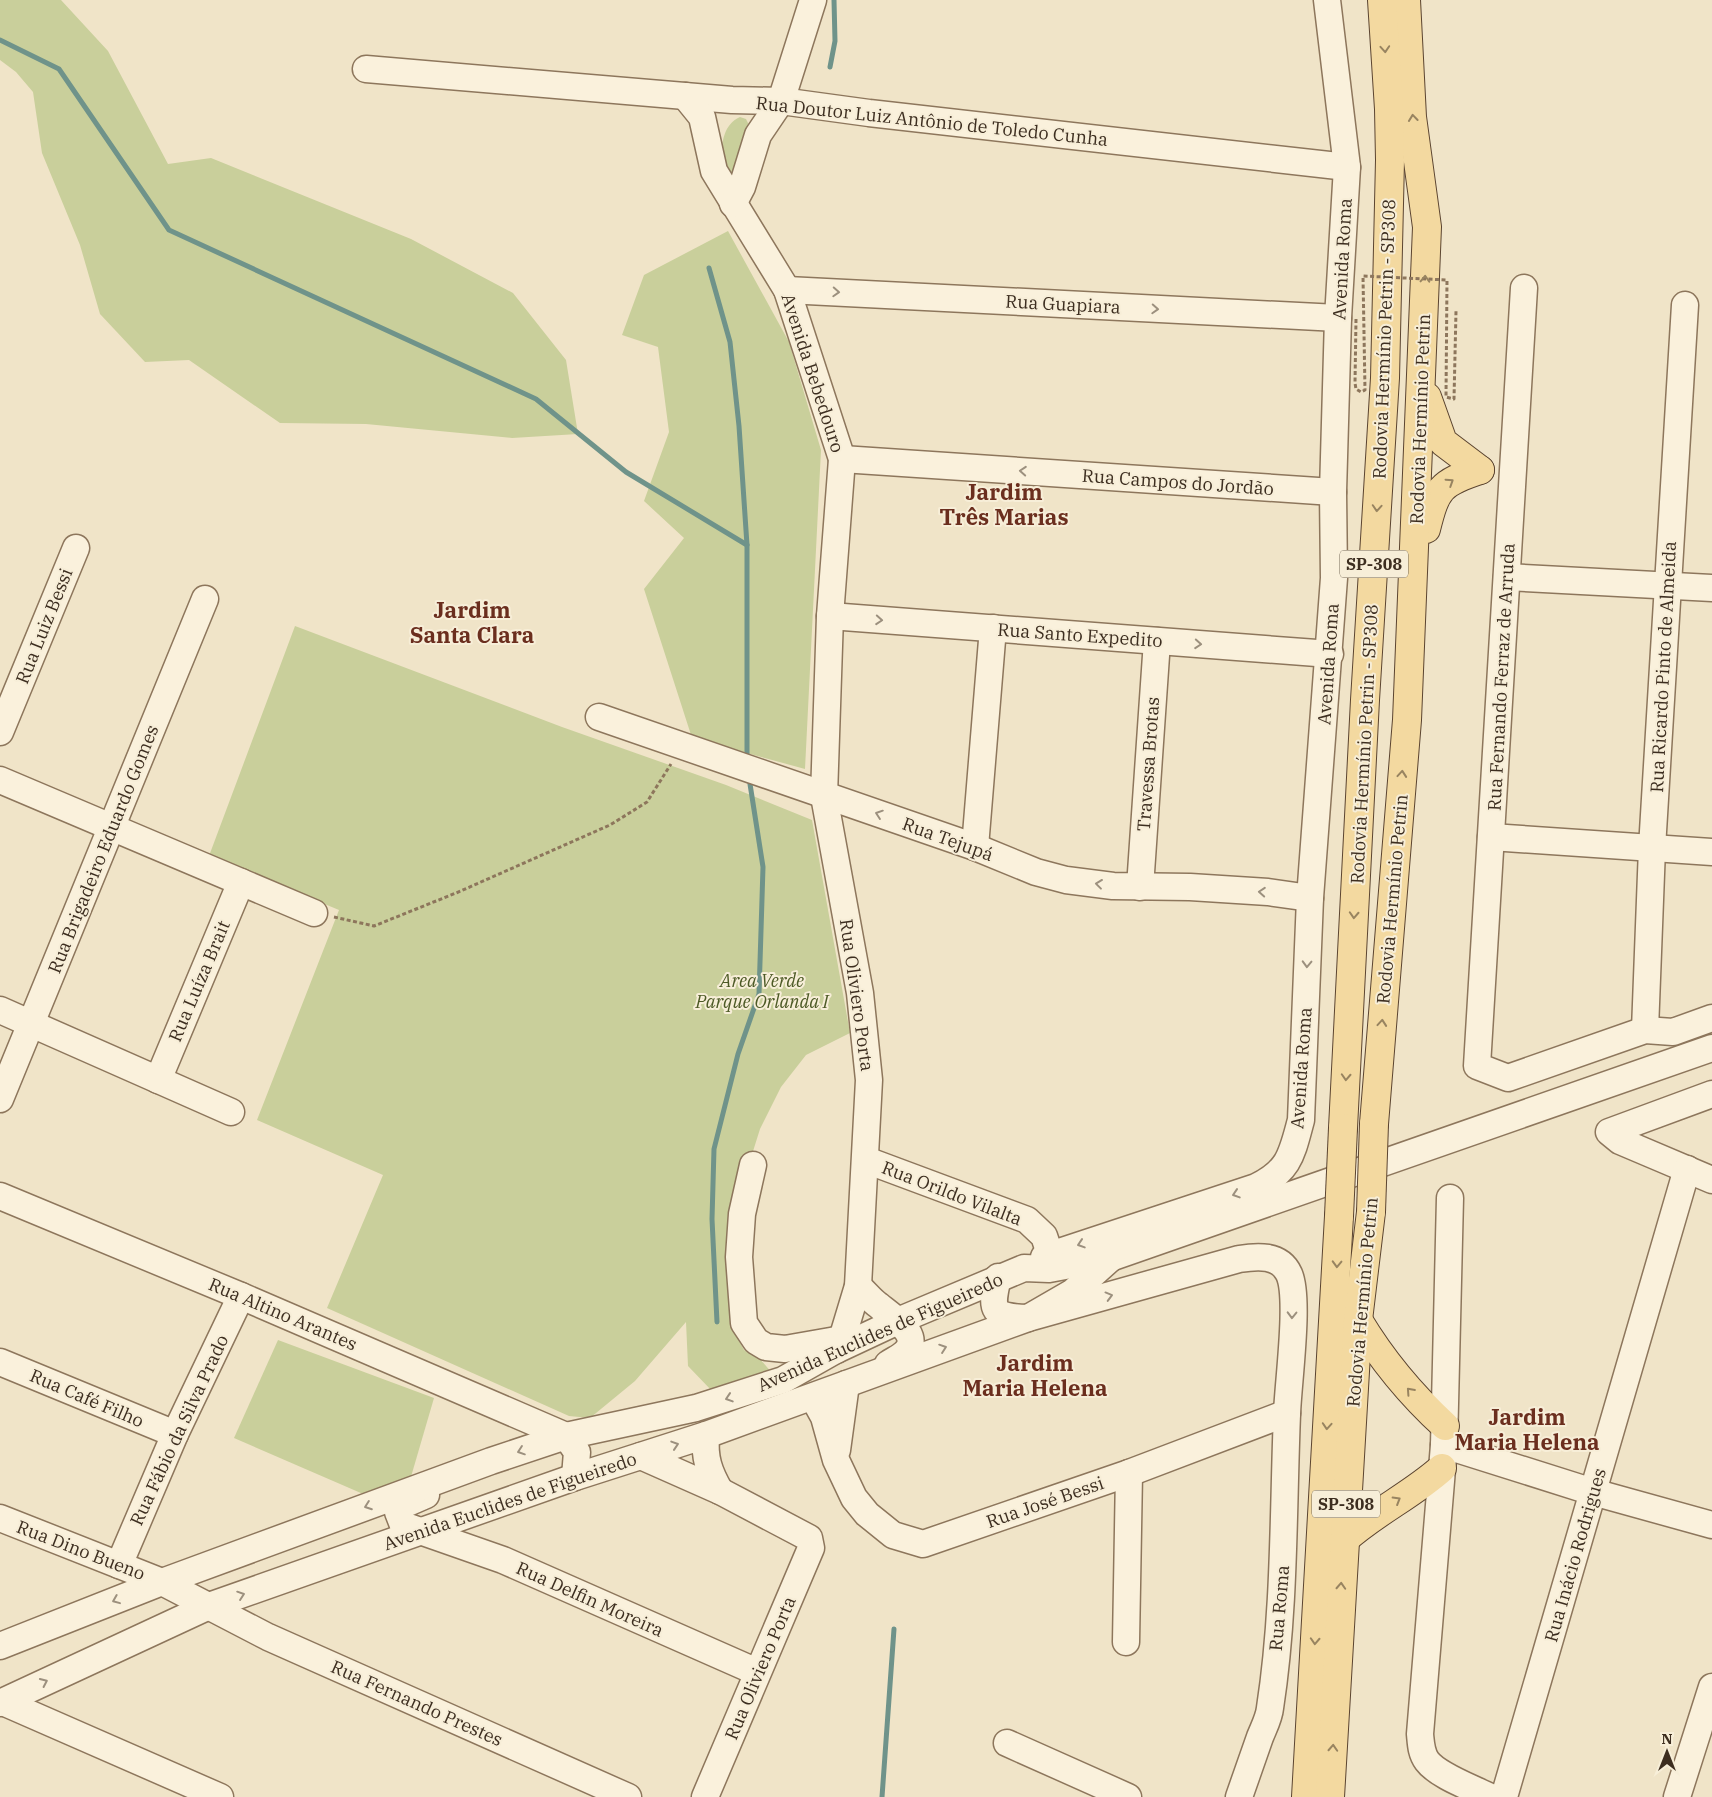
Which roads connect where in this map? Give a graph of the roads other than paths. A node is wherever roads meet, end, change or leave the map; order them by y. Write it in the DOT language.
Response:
graph roads {
  1 [pos="813,0"];
  2 [pos="1323,0"];
  3 [pos="1382,0"];
  4 [pos="1406,0"];
  5 [pos="366,69"];
  6 [pos="685,96"];
  7 [pos="732,100"];
  8 [pos="781,101"];
  9 [pos="709,152"];
  10 [pos="1347,167"];
  11 [pos="733,204"];
  12 [pos="1524,288"];
  13 [pos="787,290"];
  14 [pos="1685,305"];
  15 [pos="1347,318"];
  16 [pos="1422,382"];
  17 [pos="842,459"];
  18 [pos="1480,470"];
  19 [pos="1513,474"];
  20 [pos="1333,492"];
  21 [pos="76,548"];
  22 [pos="1507,577"];
  23 [pos="1667,587"];
  24 [pos="1712,588"];
  25 [pos="1413,592"];
  26 [pos="205,599"];
  27 [pos="830,616"];
  28 [pos="993,628"];
  29 [pos="1157,641"];
  30 [pos="1330,654"];
  31 [pos="599,717"];
  32 [pos="0,732"];
  33 [pos="0,780"];
  34 [pos="824,796"];
  35 [pos="112,828"];
  36 [pos="1491,837"];
  37 [pos="975,847"];
  38 [pos="1652,848"];
  39 [pos="1712,852"];
  40 [pos="240,882"];
  41 [pos="1140,887"];
  42 [pos="1310,898"];
  43 [pos="314,913"];
  44 [pos="0,1010"];
  45 [pos="1712,1018"];
  46 [pos="31,1024"];
  47 [pos="1644,1030"];
  48 [pos="1712,1048"];
  49 [pos="158,1080"];
  50 [pos="1712,1094"];
  51 [pos="0,1099"];
  52 [pos="231,1112"];
  53 [pos="1343,1128"];
  54 [pos="866,1160"];
  55 [pos="753,1165"];
  56 [pos="1687,1169"];
  57 [pos="1279,1172"];
  58 [pos="1712,1180"];
  59 [pos="0,1196"];
  60 [pos="1450,1198"];
  61 [pos="1050,1254"];
  62 [pos="1113,1257"];
  63 [pos="1024,1268"];
  64 [pos="998,1277"];
  65 [pos="858,1286"];
  66 [pos="241,1296"];
  67 [pos="1028,1318"];
  68 [pos="900,1320"];
  69 [pos="1358,1320"];
  70 [pos="839,1344"];
  71 [pos="0,1362"];
  72 [pos="872,1374"];
  73 [pos="846,1384"];
  74 [pos="813,1397"];
  75 [pos="1287,1413"];
  76 [pos="175,1434"];
  77 [pos="706,1435"];
  78 [pos="566,1436"];
  79 [pos="1444,1446"];
  80 [pos="641,1456"];
  81 [pos="836,1460"];
  82 [pos="491,1461"];
  83 [pos="1129,1473"];
  84 [pos="575,1477"];
  85 [pos="720,1491"];
  86 [pos="1593,1492"];
  87 [pos="0,1518"];
  88 [pos="1712,1525"];
  89 [pos="421,1532"];
  90 [pos="1344,1540"];
  91 [pos="119,1564"];
  92 [pos="162,1582"];
  93 [pos="208,1606"];
  94 [pos="1126,1642"];
  95 [pos="0,1646"];
  96 [pos="757,1672"];
  97 [pos="1712,1687"];
  98 [pos="1,1702"];
  99 [pos="1310,1732"];
  100 [pos="1007,1743"];
  101 [pos="220,1797"];
  102 [pos="628,1797"];
  103 [pos="705,1797"];
  104 [pos="1128,1797"];
  105 [pos="1239,1797"];
  106 [pos="1296,1797"];
  107 [pos="1306,1797"];
  108 [pos="1330,1797"];
  109 [pos="1490,1797"];
  110 [pos="1504,1797"];
  111 [pos="1677,1797"];
  1 -- 8 [label="street"];
  2 -- 10 [label="street, Avenida Roma"];
  3 -- 53 [label="main road, Rodovia Hermínio Petrin - SP308 / SP-308, one-way"];
  16 -- 4 [label="main road, Rodovia Hermínio Petrin / SP-308, one-way"];
  5 -- 6 [label="street, Rua Doutor Luiz Antônio de Toledo Cunha"];
  6 -- 7 [label="street, Rua Doutor Luiz Antônio de Toledo Cunha"];
  6 -- 9 [label="street, Avenida Bebedouro"];
  7 -- 8 [label="street, Rua Doutor Luiz Antônio de Toledo Cunha"];
  7 -- 9 [label="street"];
  8 -- 10 [label="street, Rua Doutor Luiz Antônio de Toledo Cunha"];
  8 -- 11 [label="street"];
  9 -- 11 [label="street, Avenida Bebedouro"];
  10 -- 15 [label="street, Avenida Roma"];
  11 -- 13 [label="street, Avenida Bebedouro"];
  12 -- 19 [label="street, Rua Fernando Ferraz de Arruda"];
  13 -- 15 [label="street, Rua Guapiara, one-way"];
  13 -- 17 [label="street, Avenida Bebedouro"];
  14 -- 23 [label="street, Rua Ricardo Pinto de Almeida"];
  15 -- 20 [label="street, Avenida Roma"];
  16 -- 18 [label="main road"];
  16 -- 25 [label="main road, Rodovia Hermínio Petrin / SP-308"];
  20 -- 17 [label="street, Rua Campos do Jordão, one-way"];
  17 -- 27 [label="street, Avenida Bebedouro"];
  18 -- 19 [label="street"];
  25 -- 18 [label="main road, one-way"];
  19 -- 22 [label="street, Rua Fernando Ferraz de Arruda"];
  20 -- 30 [label="street, Avenida Roma"];
  21 -- 32 [label="street, Rua Luiz Bessi"];
  22 -- 23 [label="street"];
  22 -- 36 [label="street, Rua Fernando Ferraz de Arruda"];
  23 -- 24 [label="street"];
  23 -- 38 [label="street, Rua Ricardo Pinto de Almeida"];
  69 -- 25 [label="main road, Rodovia Hermínio Petrin / SP-308, one-way, bridge"];
  26 -- 35 [label="street, Rua Brigadeiro Eduardo Gomes"];
  27 -- 28 [label="street, Rua Santo Expedito, one-way"];
  27 -- 34 [label="street, Avenida Bebedouro"];
  28 -- 29 [label="street, Rua Santo Expedito"];
  28 -- 37 [label="street"];
  29 -- 30 [label="street, Rua Santo Expedito, one-way"];
  29 -- 41 [label="street, Travessa Brotas"];
  30 -- 42 [label="street, Avenida Roma"];
  31 -- 34 [label="street, Rua Tejupá"];
  33 -- 35 [label="street"];
  37 -- 34 [label="street, Rua Tejupá, one-way"];
  34 -- 54 [label="street, Rua Oliviero Porta"];
  35 -- 40 [label="street"];
  35 -- 46 [label="street, Rua Brigadeiro Eduardo Gomes"];
  36 -- 38 [label="street"];
  36 -- 47 [label="street, Rua Fernando Ferraz de Arruda"];
  41 -- 37 [label="street, Rua Tejupá, one-way"];
  38 -- 39 [label="street"];
  38 -- 47 [label="street, Rua Ricardo Pinto de Almeida"];
  40 -- 43 [label="street"];
  40 -- 49 [label="street, Rua Luíza Brait"];
  42 -- 41 [label="street, Rua Tejupá, one-way"];
  42 -- 57 [label="street, Avenida Roma, one-way"];
  44 -- 46 [label="street"];
  45 -- 47 [label="street"];
  46 -- 49 [label="street"];
  46 -- 51 [label="street, Rua Brigadeiro Eduardo Gomes"];
  48 -- 62 [label="street"];
  49 -- 52 [label="street"];
  50 -- 56 [label="street"];
  53 -- 99 [label="main road, Rodovia Hermínio Petrin / SP-308, one-way, bridge"];
  54 -- 61 [label="street, Rua Orildo Vilalta"];
  54 -- 65 [label="street, Rua Oliviero Porta"];
  55 -- 70 [label="street"];
  56 -- 58 [label="street"];
  56 -- 86 [label="street, Rua Inácio Rodrigues"];
  57 -- 61 [label="street, Avenida Euclides de Figueiredo, one-way"];
  59 -- 66 [label="street, Rua Altino Arantes"];
  60 -- 79 [label="street"];
  61 -- 63 [label="street, Avenida Euclides de Figueiredo"];
  62 -- 63 [label="street, Avenida Euclides de Figueiredo"];
  62 -- 67 [label="street, Avenida Euclides de Figueiredo"];
  63 -- 64 [label="street, Avenida Euclides de Figueiredo"];
  64 -- 67 [label="street"];
  64 -- 68 [label="street, Avenida Euclides de Figueiredo"];
  65 -- 68 [label="street"];
  65 -- 70 [label="street, Rua Oliviero Porta"];
  66 -- 76 [label="street, Rua Fábio da Silva Prado"];
  66 -- 78 [label="street, Rua Altino Arantes"];
  72 -- 67 [label="street, Avenida Euclides de Figueiredo, one-way"];
  67 -- 75 [label="street, Avenida Euclides de Figueiredo, one-way"];
  68 -- 70 [label="street, Avenida Euclides de Figueiredo"];
  68 -- 72 [label="street"];
  79 -- 69 [label="main road, one-way"];
  69 -- 90 [label="main road, Rodovia Hermínio Petrin / SP-308"];
  70 -- 78 [label="street, Avenida Euclides de Figueiredo, one-way"];
  71 -- 76 [label="street, Rua Café Filho"];
  72 -- 73 [label="street, Avenida Euclides de Figueiredo"];
  73 -- 74 [label="street, Avenida Euclides de Figueiredo"];
  73 -- 81 [label="street"];
  74 -- 77 [label="street, Avenida Euclides de Figueiredo"];
  74 -- 81 [label="street, Rua José Bessi"];
  75 -- 83 [label="street, Rua José Bessi"];
  75 -- 105 [label="street, Rua Roma"];
  76 -- 91 [label="street, Rua Fábio da Silva Prado"];
  80 -- 77 [label="street, Avenida Euclides de Figueiredo, one-way"];
  77 -- 85 [label="street"];
  78 -- 82 [label="street, Avenida Euclides de Figueiredo, one-way"];
  78 -- 84 [label="street"];
  79 -- 86 [label="street"];
  90 -- 79 [label="main road, one-way"];
  79 -- 109 [label="street"];
  80 -- 84 [label="street, Avenida Euclides de Figueiredo"];
  80 -- 85 [label="street"];
  81 -- 83 [label="street, Rua José Bessi"];
  82 -- 89 [label="street, Rua Delfin Moreira"];
  82 -- 92 [label="street, Avenida Euclides de Figueiredo, one-way"];
  83 -- 94 [label="street"];
  84 -- 89 [label="street, Avenida Euclides de Figueiredo"];
  85 -- 96 [label="street, Rua Oliviero Porta"];
  86 -- 88 [label="street"];
  86 -- 110 [label="street, Rua Inácio Rodrigues"];
  87 -- 91 [label="street, Rua Dino Bueno"];
  93 -- 89 [label="street, Avenida Euclides de Figueiredo, one-way"];
  89 -- 96 [label="street, Rua Delfin Moreira"];
  108 -- 90 [label="main road, Rodovia Hermínio Petrin / SP-308, one-way"];
  91 -- 92 [label="street, Rua Dino Bueno"];
  92 -- 93 [label="street, Rua Dino Bueno"];
  92 -- 95 [label="street, Avenida Euclides de Figueiredo, one-way"];
  98 -- 93 [label="street, Avenida Euclides de Figueiredo, one-way"];
  93 -- 102 [label="street, Rua Fernando Prestes"];
  96 -- 103 [label="street, Rua Oliviero Porta"];
  97 -- 111 [label="street"];
  98 -- 101 [label="street"];
  99 -- 106 [label="main road"];
  99 -- 107 [label="main road, Rodovia Hermínio Petrin / SP-308"];
  100 -- 104 [label="street"];
}
